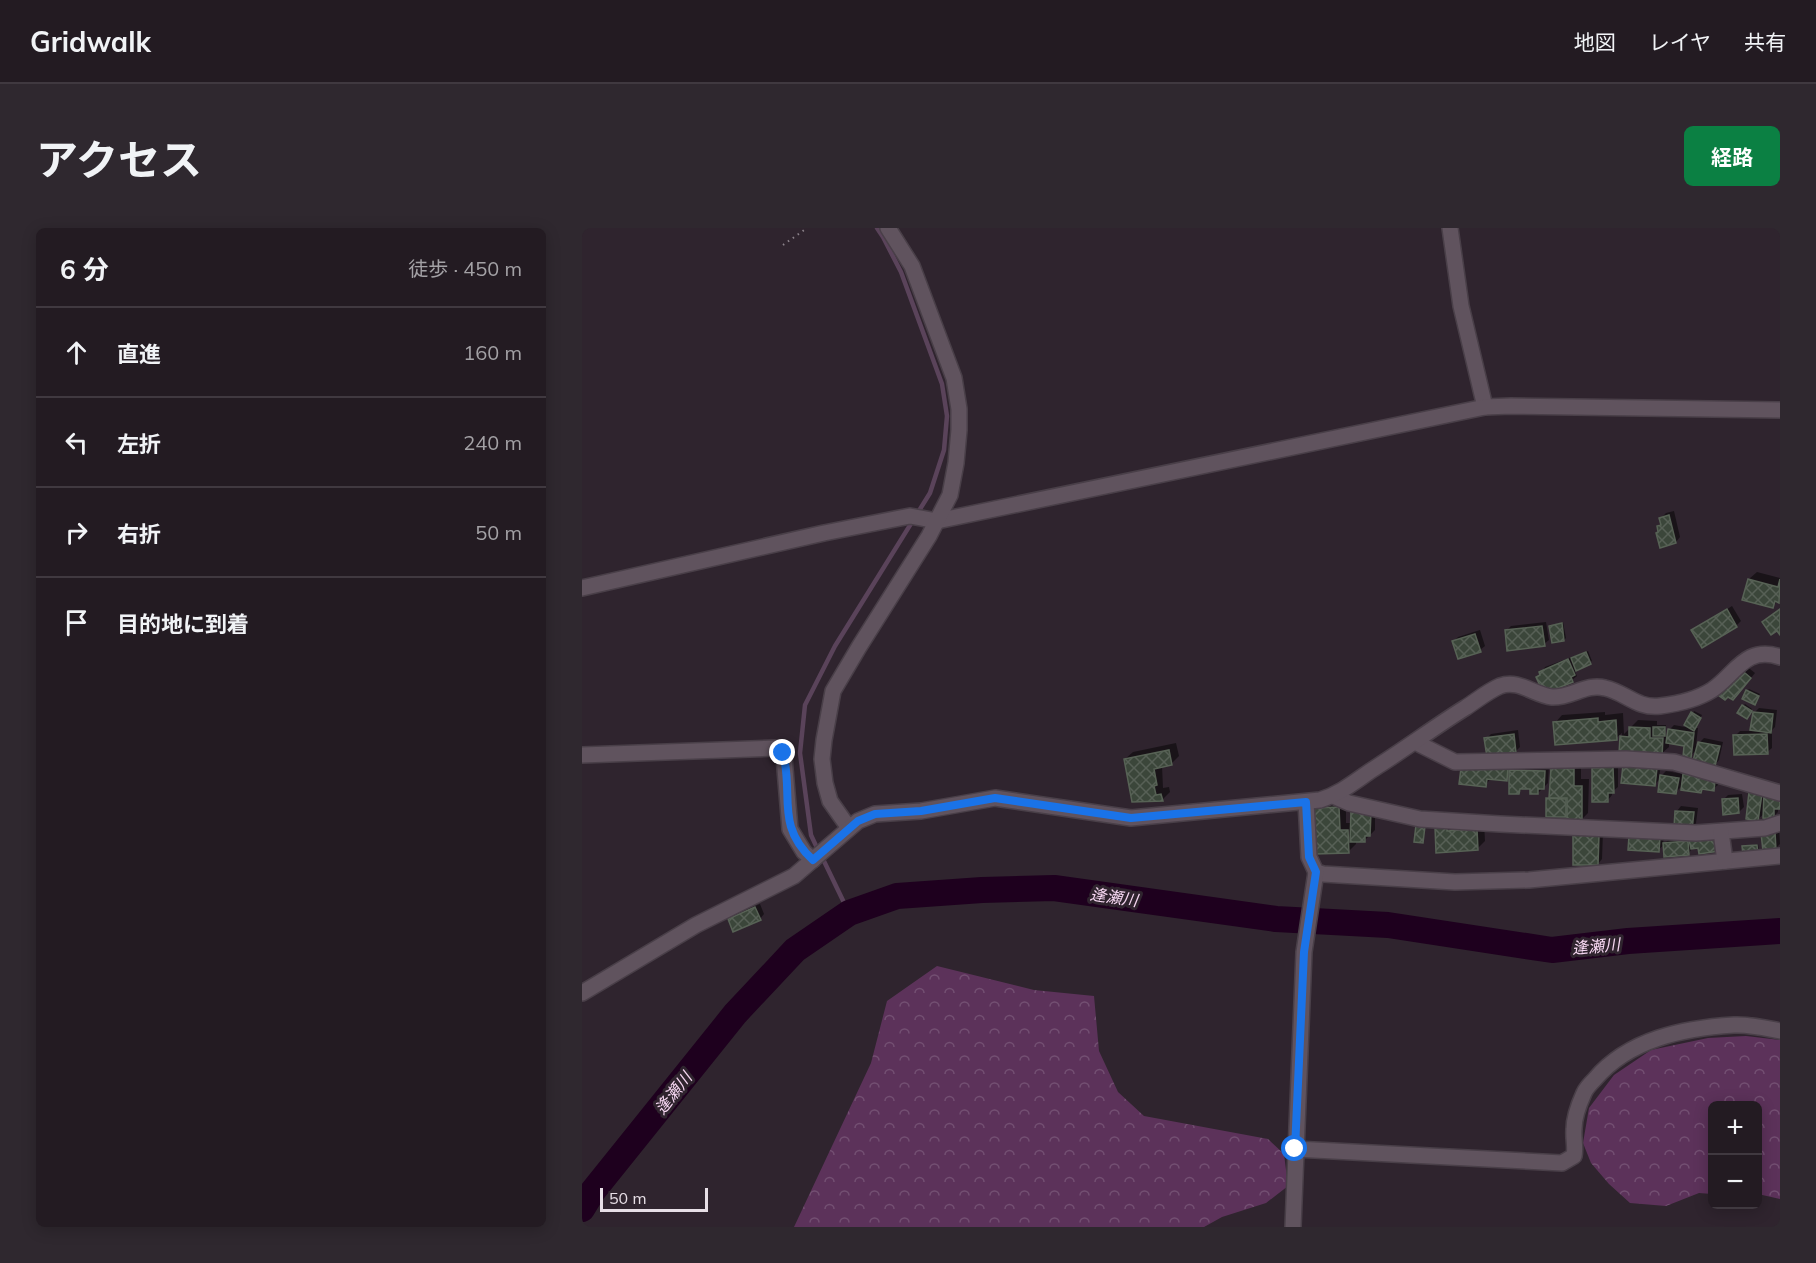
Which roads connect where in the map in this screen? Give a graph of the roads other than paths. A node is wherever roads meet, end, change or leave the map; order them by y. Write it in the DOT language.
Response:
graph roads {
  1 [pos="888,228"];
  2 [pos="1450,228"];
  3 [pos="1485,407"];
  4 [pos="1780,410"];
  5 [pos="932,520"];
  6 [pos="582,588"];
  7 [pos="1780,657"];
  8 [pos="1415,742"];
  9 [pos="582,755"];
  10 [pos="1780,793"];
  11 [pos="1333,796"];
  12 [pos="1306,802"];
  13 [pos="1780,823"];
  14 [pos="849,828"];
  15 [pos="1720,832"];
  16 [pos="1780,856"];
  17 [pos="815,859"];
  18 [pos="1725,861"];
  19 [pos="1315,878"];
  20 [pos="582,993"];
  21 [pos="1780,1031"];
  22 [pos="1295,1149"];
  23 [pos="1293,1227"];
  1 -- 5 [label="street"];
  2 -- 3 [label="street"];
  3 -- 4 [label="street"];
  3 -- 5 [label="street"];
  5 -- 6 [label="street"];
  5 -- 14 [label="street"];
  7 -- 8 [label="street"];
  8 -- 10 [label="street"];
  8 -- 11 [label="street"];
  9 -- 17 [label="street"];
  11 -- 12 [label="street"];
  11 -- 15 [label="street"];
  12 -- 14 [label="street"];
  12 -- 19 [label="street"];
  13 -- 15 [label="street"];
  14 -- 17 [label="street"];
  15 -- 18 [label="street"];
  16 -- 18 [label="street"];
  17 -- 20 [label="street"];
  18 -- 19 [label="street"];
  19 -- 22 [label="street"];
  21 -- 22 [label="street"];
  22 -- 23 [label="street"];
}
